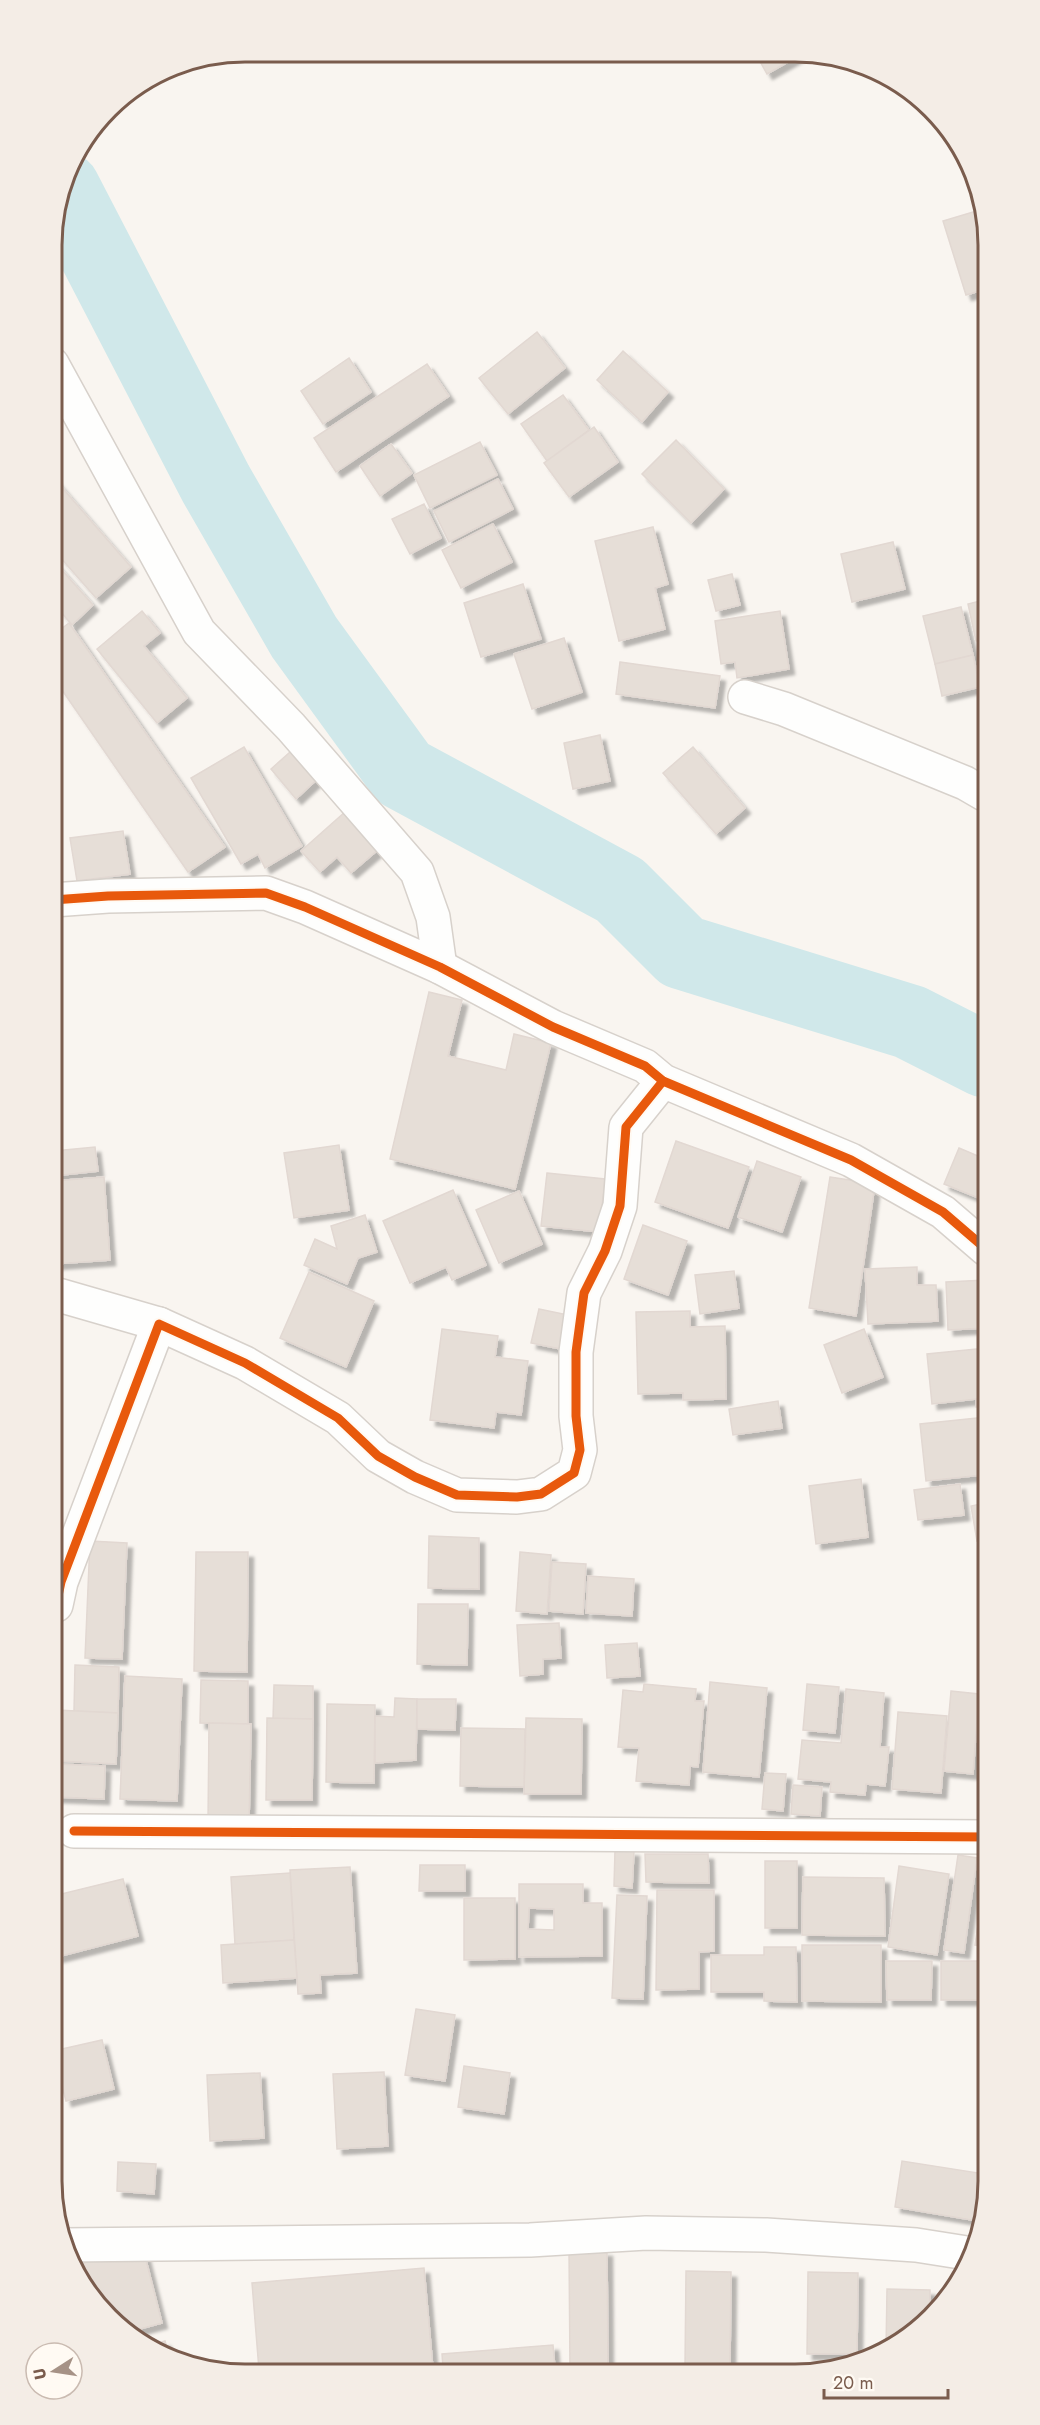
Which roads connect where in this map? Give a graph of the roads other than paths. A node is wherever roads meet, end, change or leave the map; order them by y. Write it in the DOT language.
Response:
graph roads {
  1 [pos="62,382"];
  2 [pos="745,697"];
  3 [pos="978,791"];
  4 [pos="62,899"];
  5 [pos="440,968"];
  6 [pos="663,1081"];
  7 [pos="978,1242"];
  8 [pos="61,1296"];
  9 [pos="159,1324"];
  10 [pos="61,1578"];
  11 [pos="74,1831"];
  12 [pos="978,1837"];
  13 [pos="73,2245"];
  14 [pos="963,2252"];
  1 -- 5 [label="street"];
  2 -- 3 [label="street"];
  4 -- 5 [label="street"];
  5 -- 6 [label="street"];
  6 -- 7 [label="street"];
  6 -- 9 [label="street"];
  8 -- 9 [label="street"];
  9 -- 10 [label="street"];
  11 -- 12 [label="street"];
  13 -- 14 [label="street"];
}
